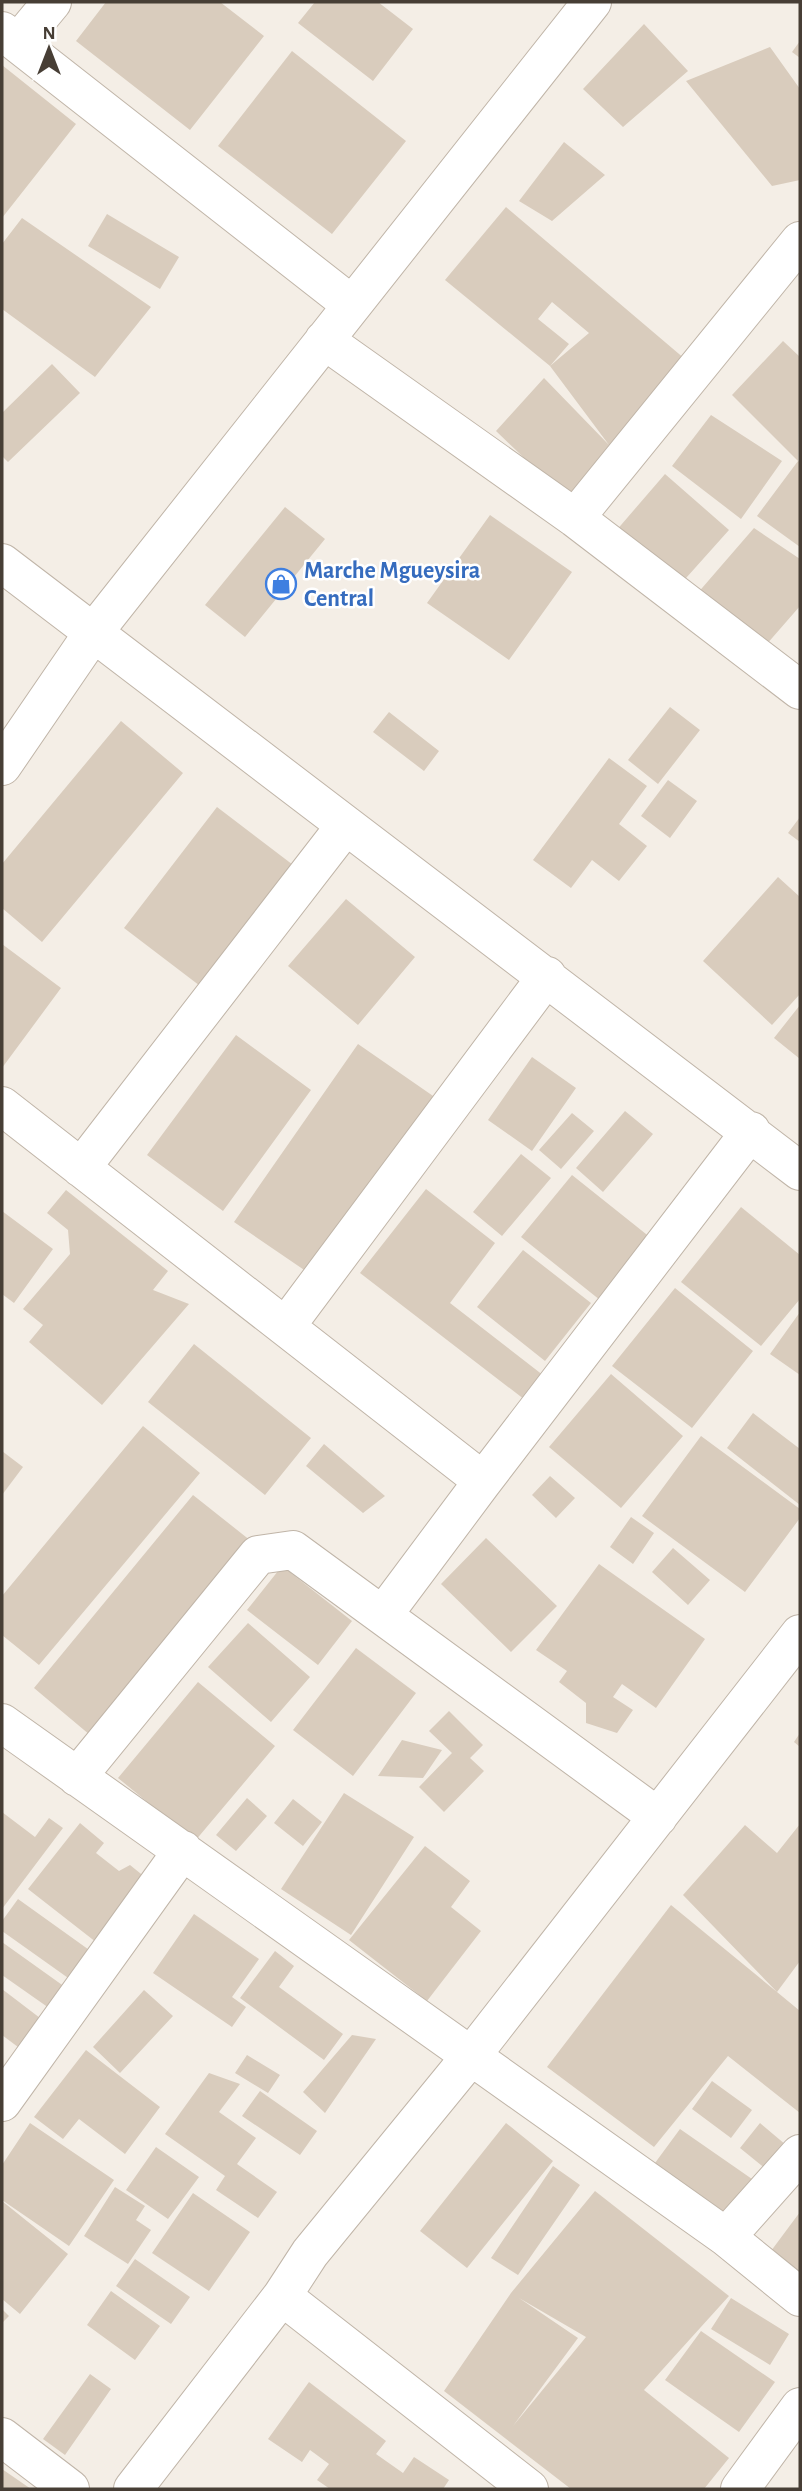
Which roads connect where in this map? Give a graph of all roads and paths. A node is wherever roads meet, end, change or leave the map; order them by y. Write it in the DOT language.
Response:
graph roads {
  1 [pos="51,2"];
  2 [pos="592,2"];
  3 [pos="10,37"];
  4 [pos="800,241"];
  5 [pos="352,304"];
  6 [pos="324,340"];
  7 [pos="575,518"];
  8 [pos="2,564"];
  9 [pos="93,633"];
  10 [pos="797,680"];
  11 [pos="2,766"];
  12 [pos="346,825"];
  13 [pos="547,976"];
  14 [pos="2,1106"];
  15 [pos="751,1131"];
  16 [pos="81,1168"];
  17 [pos="800,1171"];
  18 [pos="286,1326"];
  19 [pos="483,1480"];
  20 [pos="383,1615"];
  21 [pos="800,1634"];
  22 [pos="2,1723"];
  23 [pos="77,1777"];
  24 [pos="658,1817"];
  25 [pos="183,1850"];
  26 [pos="471,2056"];
  27 [pos="2,2102"];
  28 [pos="800,2154"];
  29 [pos="726,2237"];
  30 [pos="282,2296"];
  31 [pos="800,2297"];
  32 [pos="800,2407"];
  33 [pos="2,2437"];
  34 [pos="70,2489"];
  35 [pos="133,2489"];
  36 [pos="528,2489"];
  37 [pos="740,2489"];
  1 -- 3 [label="street"];
  2 -- 5 [label="street"];
  3 -- 5 [label="street"];
  4 -- 7 [label="street"];
  5 -- 6 [label="street"];
  6 -- 7 [label="street"];
  6 -- 9 [label="street"];
  7 -- 10 [label="street"];
  8 -- 9 [label="street"];
  9 -- 11 [label="street"];
  9 -- 12 [label="street"];
  12 -- 13 [label="street"];
  12 -- 16 [label="street"];
  13 -- 15 [label="street"];
  13 -- 18 [label="street"];
  14 -- 16 [label="street"];
  15 -- 17 [label="street"];
  15 -- 19 [label="street"];
  16 -- 18 [label="street"];
  18 -- 19 [label="street"];
  19 -- 20 [label="street"];
  20 -- 23 [label="street"];
  20 -- 24 [label="street"];
  21 -- 24 [label="street"];
  22 -- 23 [label="street"];
  23 -- 25 [label="street"];
  24 -- 26 [label="street"];
  25 -- 26 [label="street"];
  25 -- 27 [label="street"];
  26 -- 29 [label="street"];
  26 -- 30 [label="street"];
  28 -- 29 [label="street"];
  29 -- 31 [label="street"];
  30 -- 35 [label="street"];
  30 -- 36 [label="street"];
  32 -- 37 [label="street"];
  33 -- 34 [label="street"];
}
